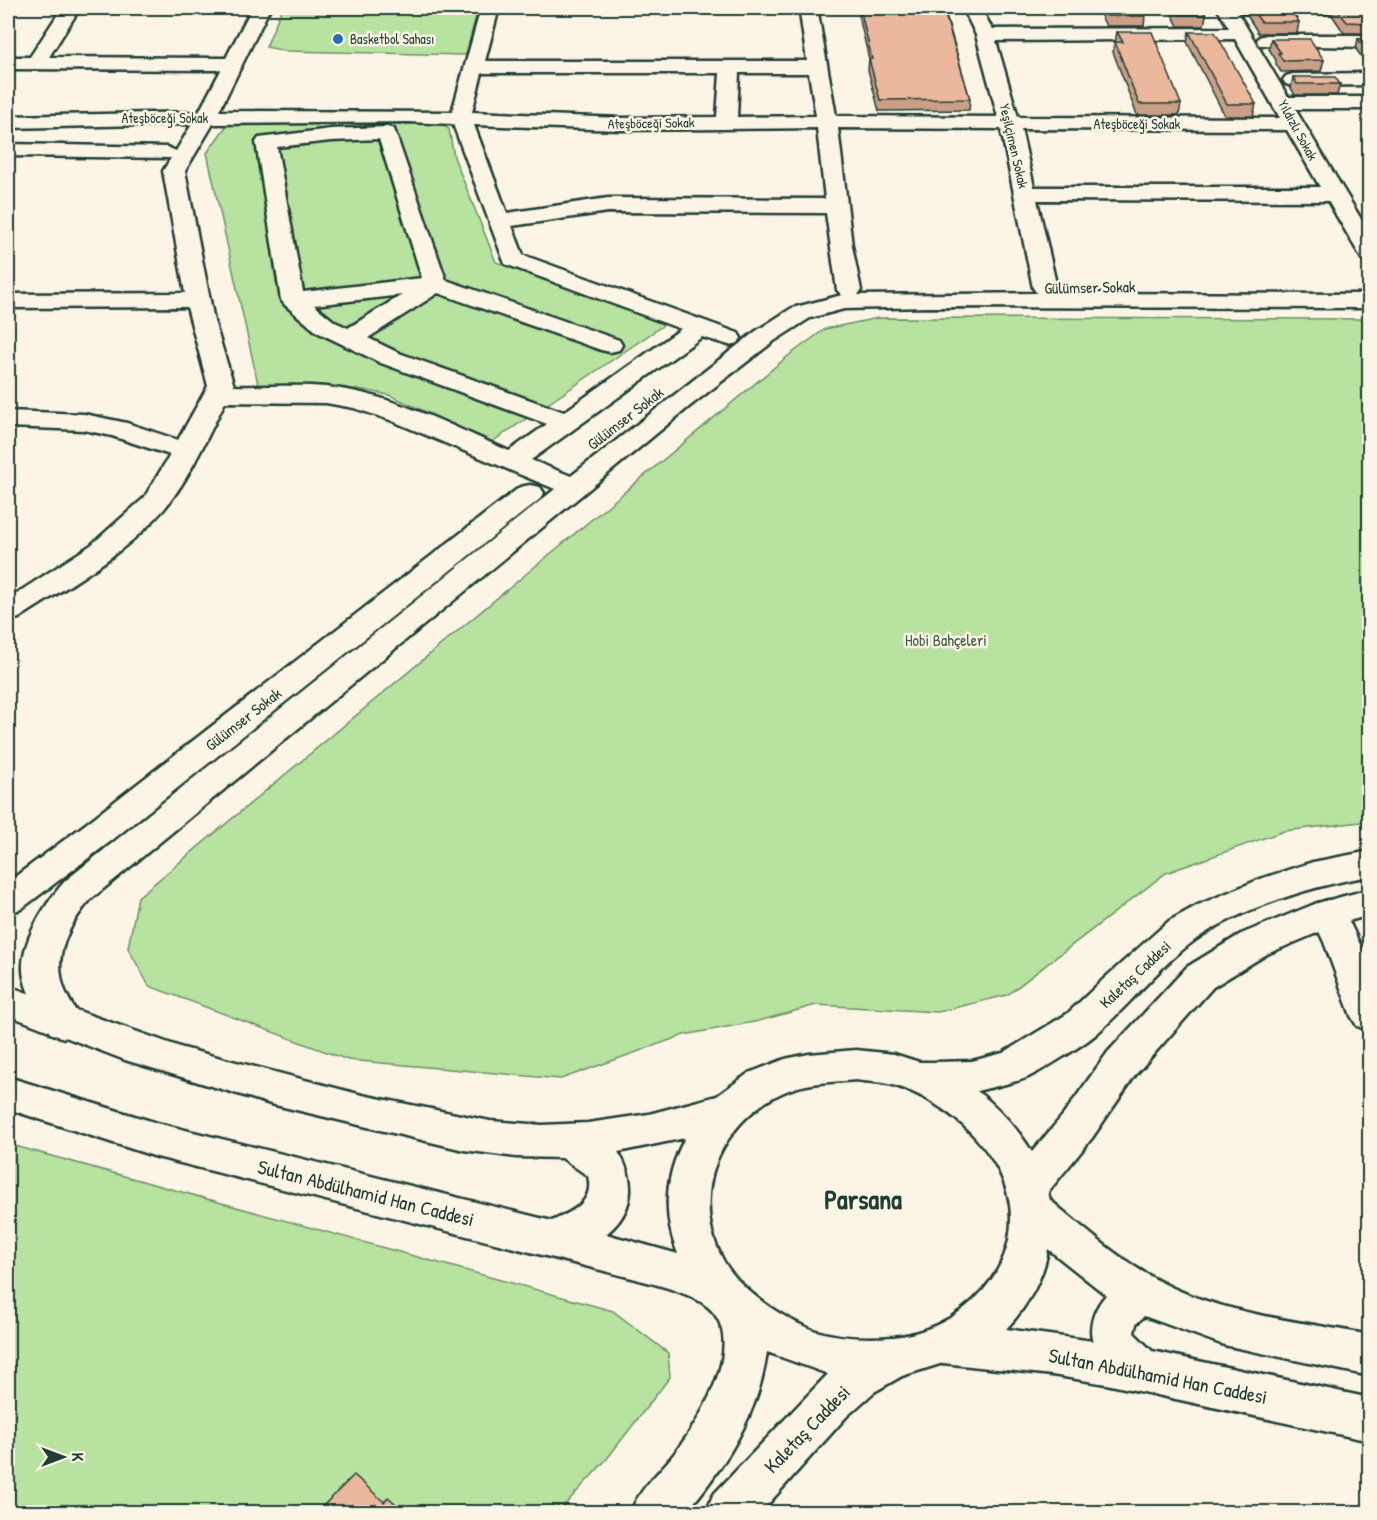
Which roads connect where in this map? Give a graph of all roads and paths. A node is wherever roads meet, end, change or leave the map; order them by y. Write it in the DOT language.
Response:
graph roads {
  1 [pos="71,8"];
  2 [pos="261,8"];
  3 [pos="490,8"];
  4 [pos="806,8"];
  5 [pos="972,8"];
  6 [pos="1226,8"];
  7 [pos="1233,8"];
  8 [pos="1370,8"];
  9 [pos="1148,17"];
  10 [pos="985,35"];
  11 [pos="1159,35"];
  12 [pos="1244,38"];
  13 [pos="1370,41"];
  14 [pos="8,63"];
  15 [pos="36,63"];
  16 [pos="233,64"];
  17 [pos="474,67"];
  18 [pos="730,67"];
  19 [pos="818,67"];
  20 [pos="1370,79"];
  21 [pos="1270,80"];
  22 [pos="1283,103"];
  23 [pos="1370,103"];
  24 [pos="461,117"];
  25 [pos="206,118"];
  26 [pos="8,122"];
  27 [pos="727,122"];
  28 [pos="827,122"];
  29 [pos="1010,123"];
  30 [pos="1295,124"];
  31 [pos="8,138"];
  32 [pos="8,150"];
  33 [pos="1025,193"];
  34 [pos="1333,194"];
  35 [pos="837,206"];
  36 [pos="500,221"];
  37 [pos="1370,254"];
  38 [pos="436,284"];
  39 [pos="1370,284"];
  40 [pos="1045,288"];
  41 [pos="849,290"];
  42 [pos="198,300"];
  43 [pos="293,300"];
  44 [pos="8,301"];
  45 [pos="1370,301"];
  46 [pos="700,327"];
  47 [pos="350,338"];
  48 [pos="729,338"];
  49 [pos="610,345"];
  50 [pos="217,394"];
  51 [pos="19,419"];
  52 [pos="567,422"];
  53 [pos="8,433"];
  54 [pos="185,451"];
  55 [pos="512,461"];
  56 [pos="568,470"];
  57 [pos="8,612"];
  58 [pos="1370,863"];
  59 [pos="8,900"];
  60 [pos="1370,902"];
  61 [pos="1328,913"];
  62 [pos="8,1000"];
  63 [pos="1370,1016"];
  64 [pos="64,1023"];
  65 [pos="904,1072"];
  66 [pos="8,1093"];
  67 [pos="727,1109"];
  68 [pos="567,1141"];
  69 [pos="1029,1199"];
  70 [pos="553,1239"];
  71 [pos="1147,1296"];
  72 [pos="732,1302"];
  73 [pos="945,1344"];
  74 [pos="1370,1356"];
  75 [pos="893,1357"];
  76 [pos="1140,1370"];
  77 [pos="1370,1420"];
  78 [pos="655,1512"];
  79 [pos="730,1512"];
  1 -- 15 [label="street"];
  2 -- 16 [label="street"];
  3 -- 17 [label="street"];
  4 -- 19 [label="street"];
  5 -- 10 [label="street, Yeşilçimen Sokak"];
  6 -- 12 [label="street, Yıldızlı Sokak"];
  7 -- 8 [label="street"];
  9 -- 11 [label="street"];
  10 -- 11 [label="street"];
  10 -- 29 [label="street, Yeşilçimen Sokak"];
  11 -- 12 [label="street"];
  12 -- 13 [label="street"];
  12 -- 21 [label="street, Yıldızlı Sokak"];
  14 -- 15 [label="street"];
  15 -- 16 [label="street"];
  16 -- 25 [label="street"];
  17 -- 18 [label="street"];
  17 -- 24 [label="street"];
  18 -- 19 [label="street"];
  18 -- 27 [label="street"];
  19 -- 28 [label="street"];
  20 -- 21 [label="street"];
  21 -- 22 [label="street, Yıldızlı Sokak"];
  22 -- 23 [label="street"];
  22 -- 30 [label="street, Yıldızlı Sokak"];
  24 -- 25 [label="street, Ateşböceği Sokak"];
  24 -- 27 [label="street, Ateşböceği Sokak"];
  24 -- 36 [label="street"];
  25 -- 26 [label="street, Ateşböceği Sokak"];
  25 -- 42 [label="street"];
  27 -- 28 [label="street, Ateşböceği Sokak"];
  28 -- 29 [label="street, Ateşböceği Sokak"];
  28 -- 35 [label="street"];
  29 -- 30 [label="street, Ateşböceği Sokak"];
  29 -- 33 [label="street, Yeşilçimen Sokak"];
  30 -- 34 [label="street, Yıldızlı Sokak"];
  31 -- 32 [label="street"];
  33 -- 34 [label="street"];
  33 -- 40 [label="street, Yeşilçimen Sokak"];
  34 -- 37 [label="street, Yıldızlı Sokak"];
  35 -- 36 [label="street"];
  35 -- 41 [label="street"];
  36 -- 46 [label="street"];
  38 -- 43 [label="street"];
  38 -- 43 [label="street"];
  38 -- 47 [label="street"];
  38 -- 49 [label="street"];
  39 -- 40 [label="street, Gülümser Sokak"];
  40 -- 41 [label="street, Gülümser Sokak"];
  41 -- 48 [label="street, Gülümser Sokak"];
  42 -- 44 [label="street"];
  42 -- 50 [label="street"];
  43 -- 47 [label="street"];
  45 -- 56 [label="street"];
  46 -- 48 [label="street"];
  46 -- 52 [label="street"];
  47 -- 52 [label="street"];
  48 -- 56 [label="street, Gülümser Sokak"];
  50 -- 54 [label="street"];
  50 -- 55 [label="street"];
  51 -- 53 [label="street"];
  51 -- 54 [label="street"];
  52 -- 55 [label="street"];
  54 -- 57 [label="street"];
  55 -- 56 [label="street"];
  56 -- 59 [label="street, Gülümser Sokak"];
  56 -- 64 [label="street"];
  58 -- 65 [label="street, Kaletaş Caddesi"];
  60 -- 61 [label="street"];
  61 -- 63 [label="street"];
  61 -- 69 [label="street"];
  62 -- 64 [label="street"];
  64 -- 68 [label="street"];
  65 -- 67 [label="street"];
  65 -- 69 [label="street"];
  66 -- 70 [label="street, Sultan Abdülhamid Han Caddesi"];
  67 -- 68 [label="street"];
  67 -- 72 [label="street"];
  68 -- 70 [label="street"];
  69 -- 71 [label="street"];
  69 -- 73 [label="street"];
  70 -- 72 [label="street, Sultan Abdülhamid Han Caddesi"];
  71 -- 74 [label="street"];
  71 -- 76 [label="street"];
  72 -- 75 [label="street"];
  72 -- 78 [label="street"];
  73 -- 75 [label="street"];
  73 -- 76 [label="street, Sultan Abdülhamid Han Caddesi"];
  75 -- 79 [label="street, Kaletaş Caddesi"];
  76 -- 77 [label="street, Sultan Abdülhamid Han Caddesi"];
}
